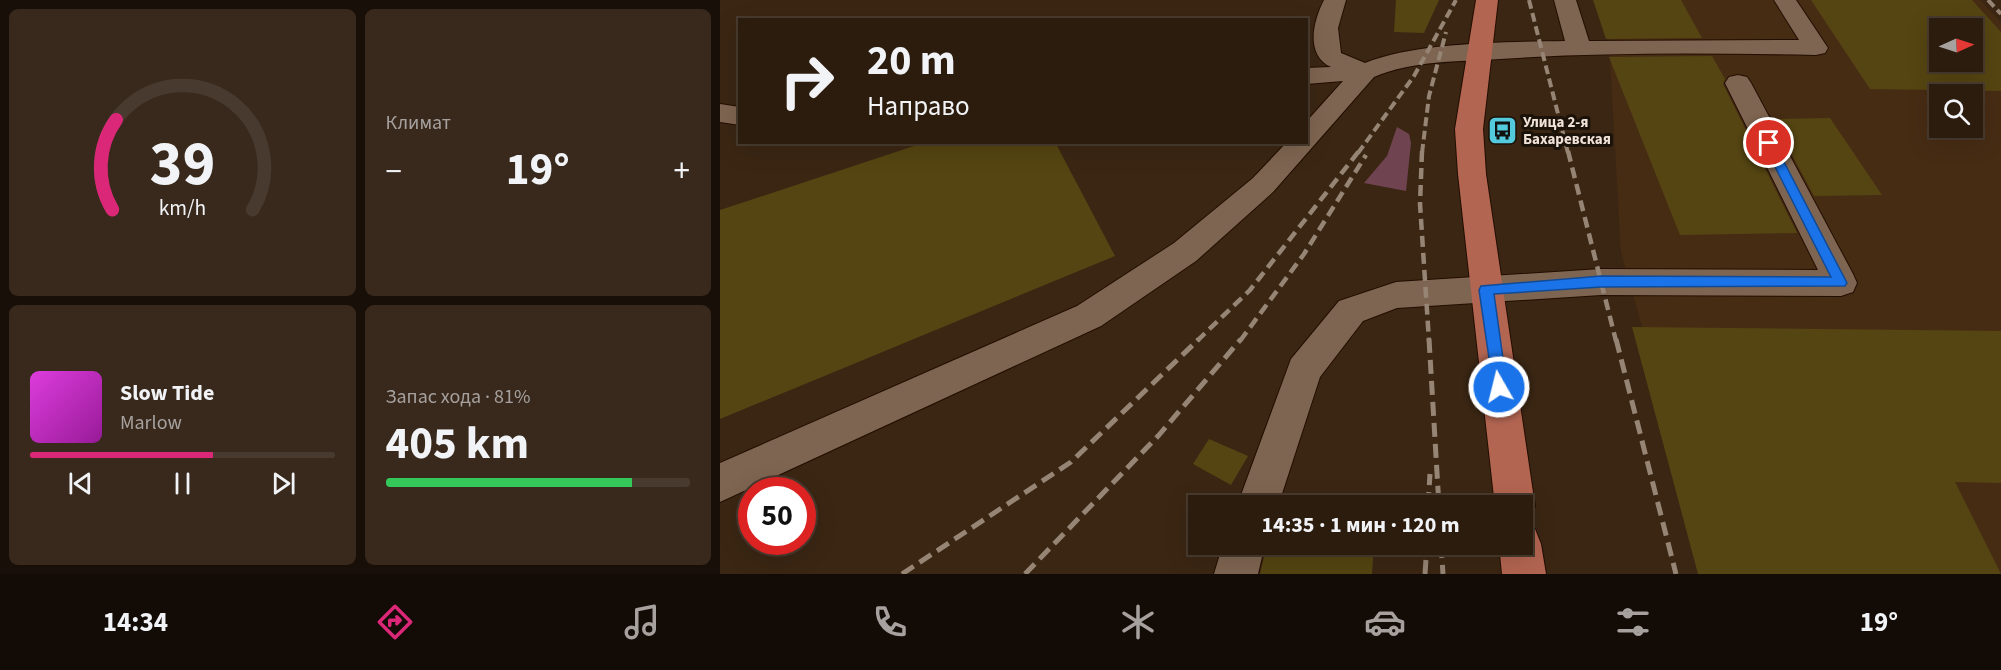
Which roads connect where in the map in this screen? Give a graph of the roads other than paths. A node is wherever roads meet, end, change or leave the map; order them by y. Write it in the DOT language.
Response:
graph roads {
  1 [pos="1335,0"];
  2 [pos="1487,0"];
  3 [pos="1565,0"];
  4 [pos="1785,0"];
  5 [pos="1579,48"];
  6 [pos="1478,53"];
  7 [pos="1365,72"];
  8 [pos="1308,76"];
  9 [pos="1738,83"];
  10 [pos="720,113"];
  11 [pos="738,116"];
  12 [pos="1308,138"];
  13 [pos="1302,144"];
  14 [pos="1486,290"];
  15 [pos="720,483"];
  16 [pos="1261,495"];
  17 [pos="1514,495"];
  18 [pos="1241,555"];
  19 [pos="1521,555"];
  20 [pos="1236,574"];
  21 [pos="1524,574"];
  1 -- 7 [label="lane"];
  2 -- 6 [label="main road"];
  3 -- 5 [label="lane"];
  4 -- 5 [label="lane"];
  5 -- 6 [label="lane"];
  6 -- 7 [label="lane"];
  6 -- 14 [label="main road"];
  7 -- 8 [label="lane"];
  7 -- 12 [label="lane"];
  9 -- 14 [label="lane"];
  10 -- 11 [label="lane"];
  13 -- 15 [label="lane"];
  14 -- 16 [label="lane"];
  14 -- 17 [label="main road"];
  18 -- 20 [label="lane"];
  19 -- 21 [label="main road"];
}
